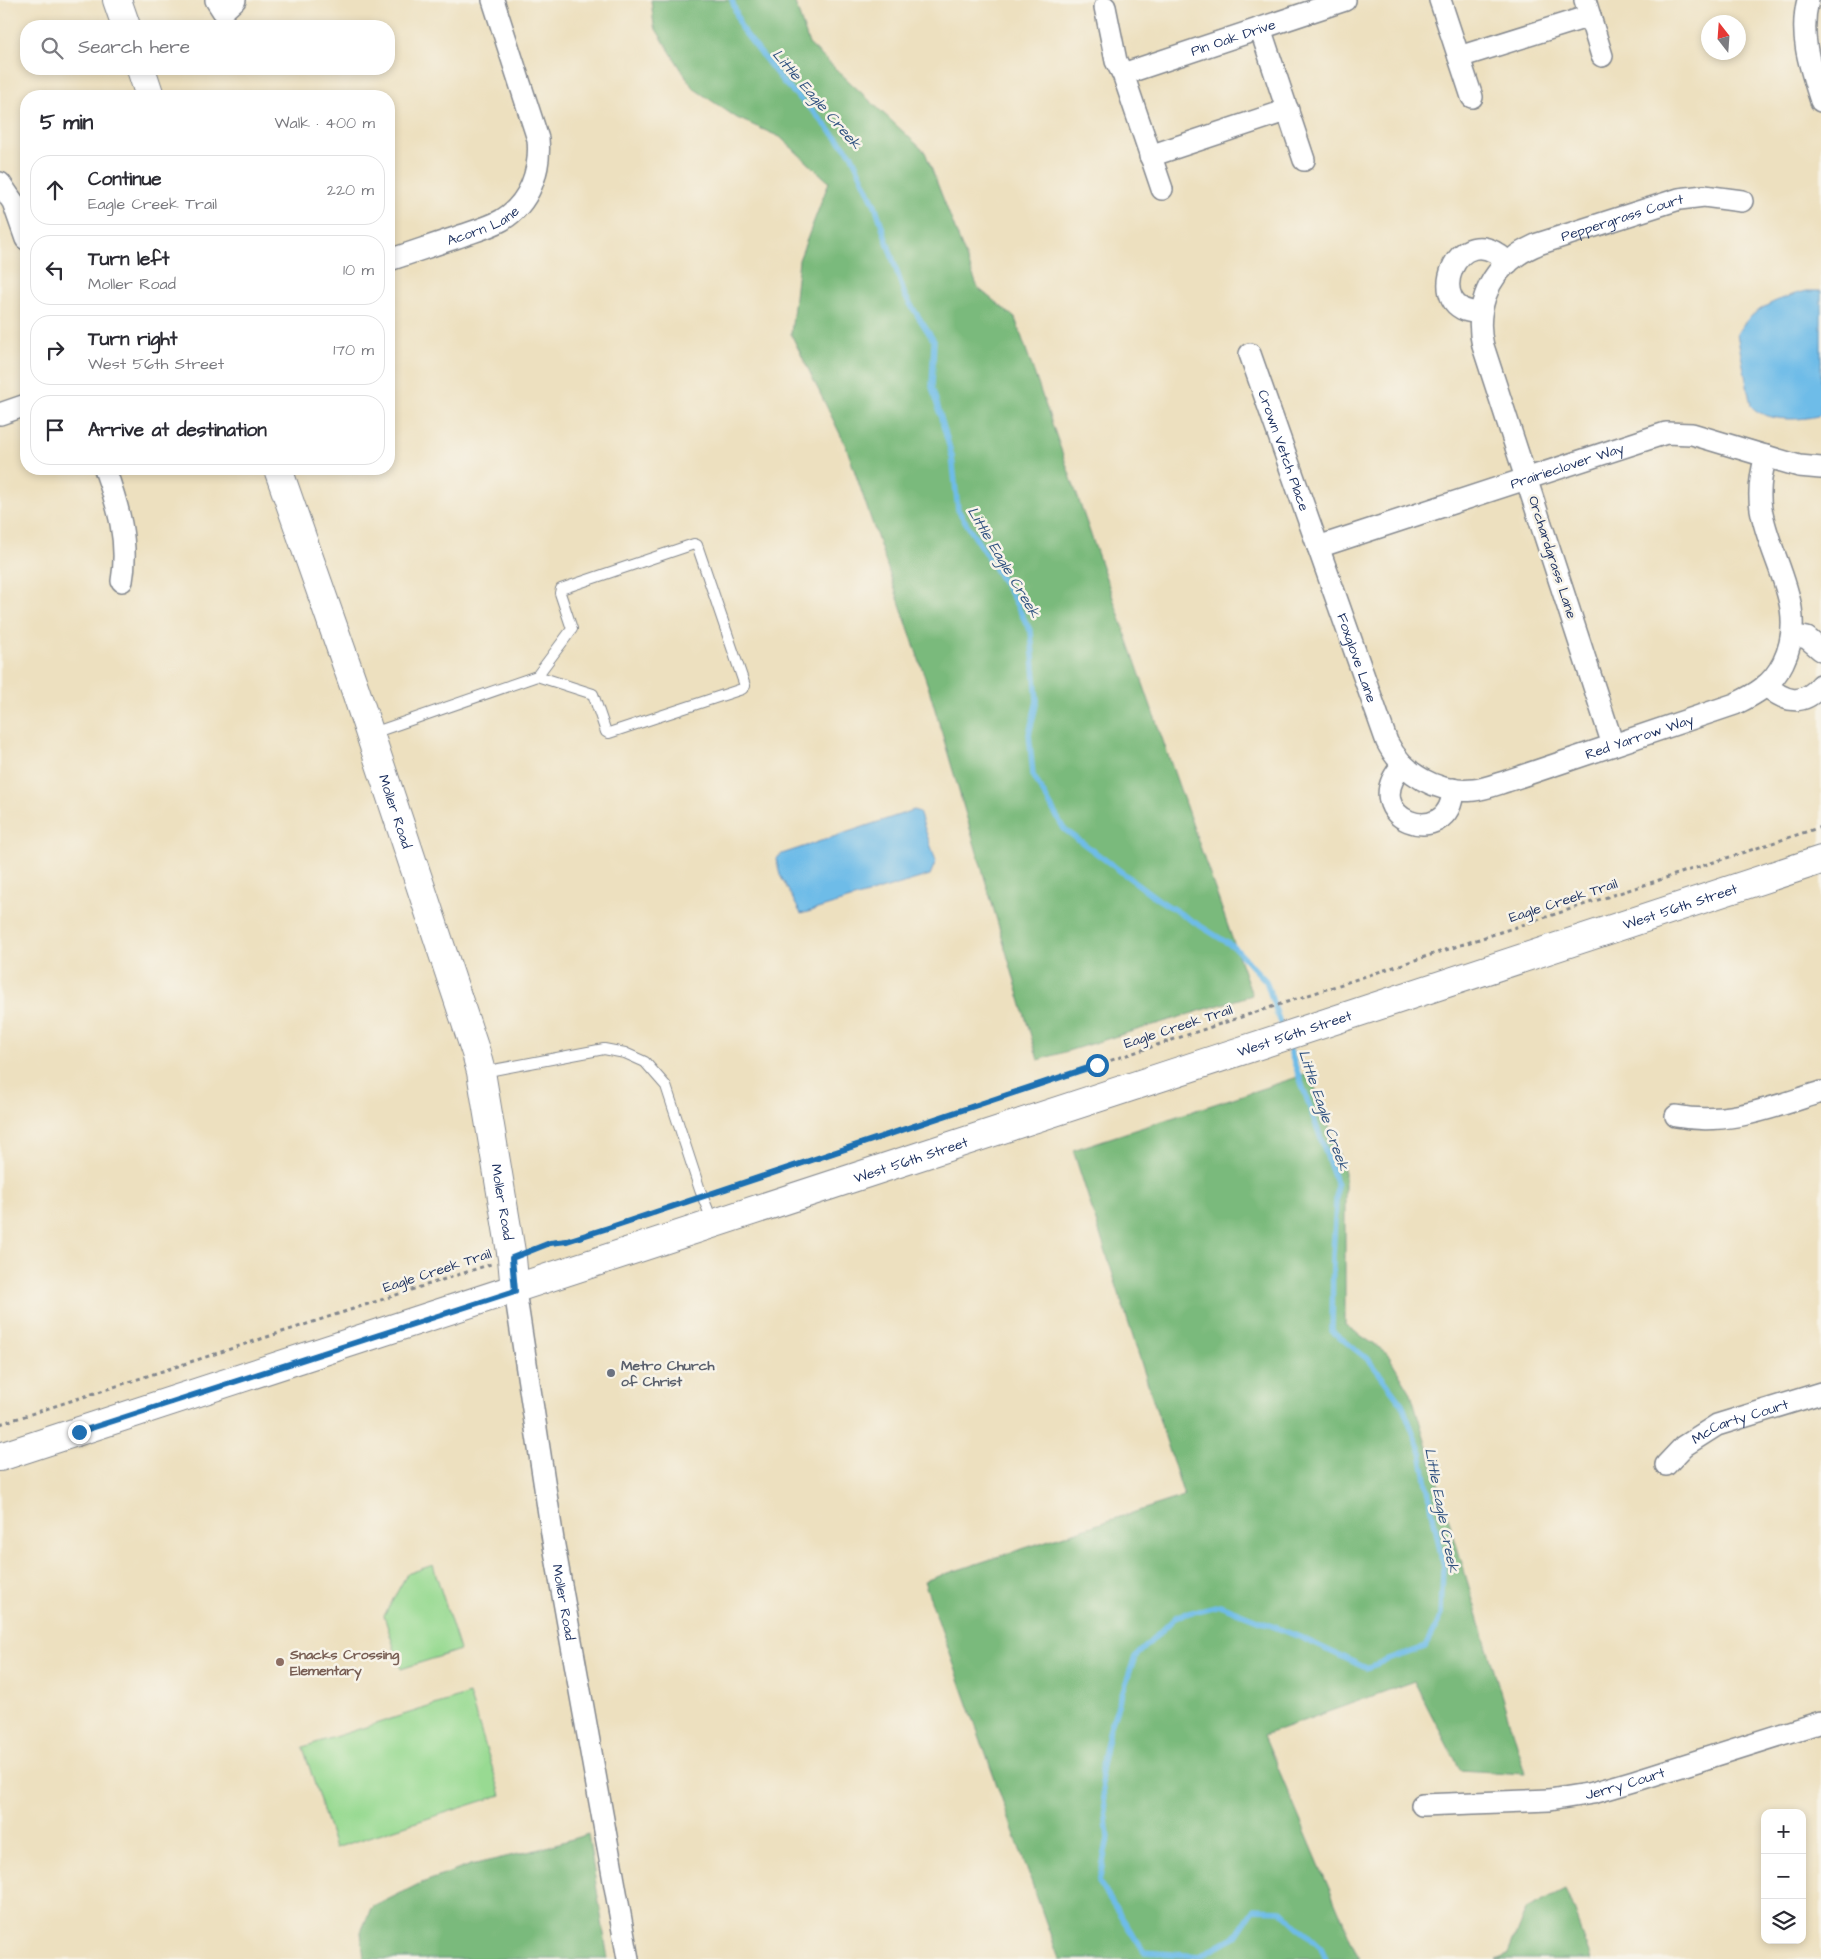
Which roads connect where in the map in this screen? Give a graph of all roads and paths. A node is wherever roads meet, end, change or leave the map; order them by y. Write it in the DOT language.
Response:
graph roads {
  1 [pos="117,0"];
  2 [pos="216,0"];
  3 [pos="235,0"];
  4 [pos="493,0"];
  5 [pos="1344,0"];
  6 [pos="1440,0"];
  7 [pos="1808,0"];
  8 [pos="1105,7"];
  9 [pos="1588,8"];
  10 [pos="124,20"];
  11 [pos="1260,28"];
  12 [pos="1602,56"];
  13 [pos="1459,57"];
  14 [pos="1123,74"];
  15 [pos="143,75"];
  16 [pos="148,90"];
  17 [pos="1472,97"];
  18 [pos="1821,101"];
  19 [pos="1288,110"];
  20 [pos="1150,156"];
  21 [pos="1304,160"];
  22 [pos="0,183"];
  23 [pos="1162,189"];
  24 [pos="1742,201"];
  25 [pos="20,222"];
  26 [pos="395,258"];
  27 [pos="1508,263"];
  28 [pos="1489,286"];
  29 [pos="1481,312"];
  30 [pos="1250,354"];
  31 [pos="20,407"];
  32 [pos="0,414"];
  33 [pos="1766,456"];
  34 [pos="1821,468"];
  35 [pos="107,475"];
  36 [pos="280,475"];
  37 [pos="1527,478"];
  38 [pos="1318,547"];
  39 [pos="122,581"];
  40 [pos="1792,635"];
  41 [pos="1821,650"];
  42 [pos="537,676"];
  43 [pos="1766,685"];
  44 [pos="1821,685"];
  45 [pos="370,734"];
  46 [pos="1613,745"];
  47 [pos="1403,765"];
  48 [pos="1507,780"];
  49 [pos="1453,790"];
  50 [pos="1821,826"];
  51 [pos="1821,860"];
  52 [pos="480,1072"];
  53 [pos="1821,1092"];
  54 [pos="1676,1116"];
  55 [pos="702,1197"];
  56 [pos="714,1226"];
  57 [pos="512,1258"];
  58 [pos="515,1291"];
  59 [pos="1821,1393"];
  60 [pos="0,1424"];
  61 [pos="0,1458"];
  62 [pos="1666,1465"];
  63 [pos="1821,1722"];
  64 [pos="1422,1806"];
  65 [pos="628,1959"];
  1 -- 10 [label="main road"];
  2 -- 3 [label="street"];
  4 -- 26 [label="street, Acorn Lane"];
  5 -- 11 [label="street, Pin Oak Drive"];
  6 -- 13 [label="street"];
  7 -- 18 [label="street"];
  8 -- 14 [label="street"];
  9 -- 12 [label="street"];
  9 -- 13 [label="street"];
  11 -- 14 [label="street, Pin Oak Drive"];
  11 -- 19 [label="street"];
  13 -- 17 [label="street"];
  14 -- 20 [label="street"];
  15 -- 16 [label="main road"];
  19 -- 20 [label="street"];
  19 -- 21 [label="street"];
  20 -- 23 [label="street"];
  22 -- 25 [label="street"];
  24 -- 27 [label="street, Peppergrass Court"];
  27 -- 28 [label="street, Peppergrass Court"];
  27 -- 29 [label="street"];
  28 -- 29 [label="street, Orchardgrass Lane"];
  29 -- 37 [label="street, Orchardgrass Lane"];
  30 -- 38 [label="street, Crown Vetch Place"];
  31 -- 32 [label="street"];
  33 -- 34 [label="street, Prairieclover Way"];
  33 -- 37 [label="street, Prairieclover Way"];
  33 -- 40 [label="street, Red Yarrow Way"];
  35 -- 39 [label="street"];
  36 -- 45 [label="main road, Moller Road"];
  37 -- 38 [label="street, Prairieclover Way"];
  37 -- 46 [label="street, Orchardgrass Lane"];
  38 -- 47 [label="street, Foxglove Lane"];
  40 -- 41 [label="street"];
  40 -- 43 [label="street, Red Yarrow Way"];
  42 -- 42 [label="lane"];
  42 -- 45 [label="lane"];
  43 -- 44 [label="street"];
  43 -- 46 [label="street, Red Yarrow Way"];
  45 -- 52 [label="main road, Moller Road"];
  46 -- 48 [label="street, Red Yarrow Way"];
  47 -- 49 [label="street, Foxglove Lane"];
  47 -- 49 [label="street"];
  48 -- 49 [label="street, Foxglove Lane"];
  50 -- 55 [label="path, Eagle Creek Trail"];
  51 -- 56 [label="main road, West 56th Street"];
  52 -- 55 [label="lane"];
  52 -- 57 [label="main road, Moller Road"];
  53 -- 54 [label="street"];
  55 -- 56 [label="lane"];
  55 -- 57 [label="path, Eagle Creek Trail"];
  56 -- 58 [label="main road, West 56th Street"];
  57 -- 58 [label="main road, Moller Road"];
  57 -- 60 [label="path, Eagle Creek Trail"];
  58 -- 61 [label="main road, West 56th Street"];
  58 -- 65 [label="street, Moller Road"];
  59 -- 62 [label="street, McCarty Court"];
  63 -- 64 [label="street, Jerry Court"];
}
